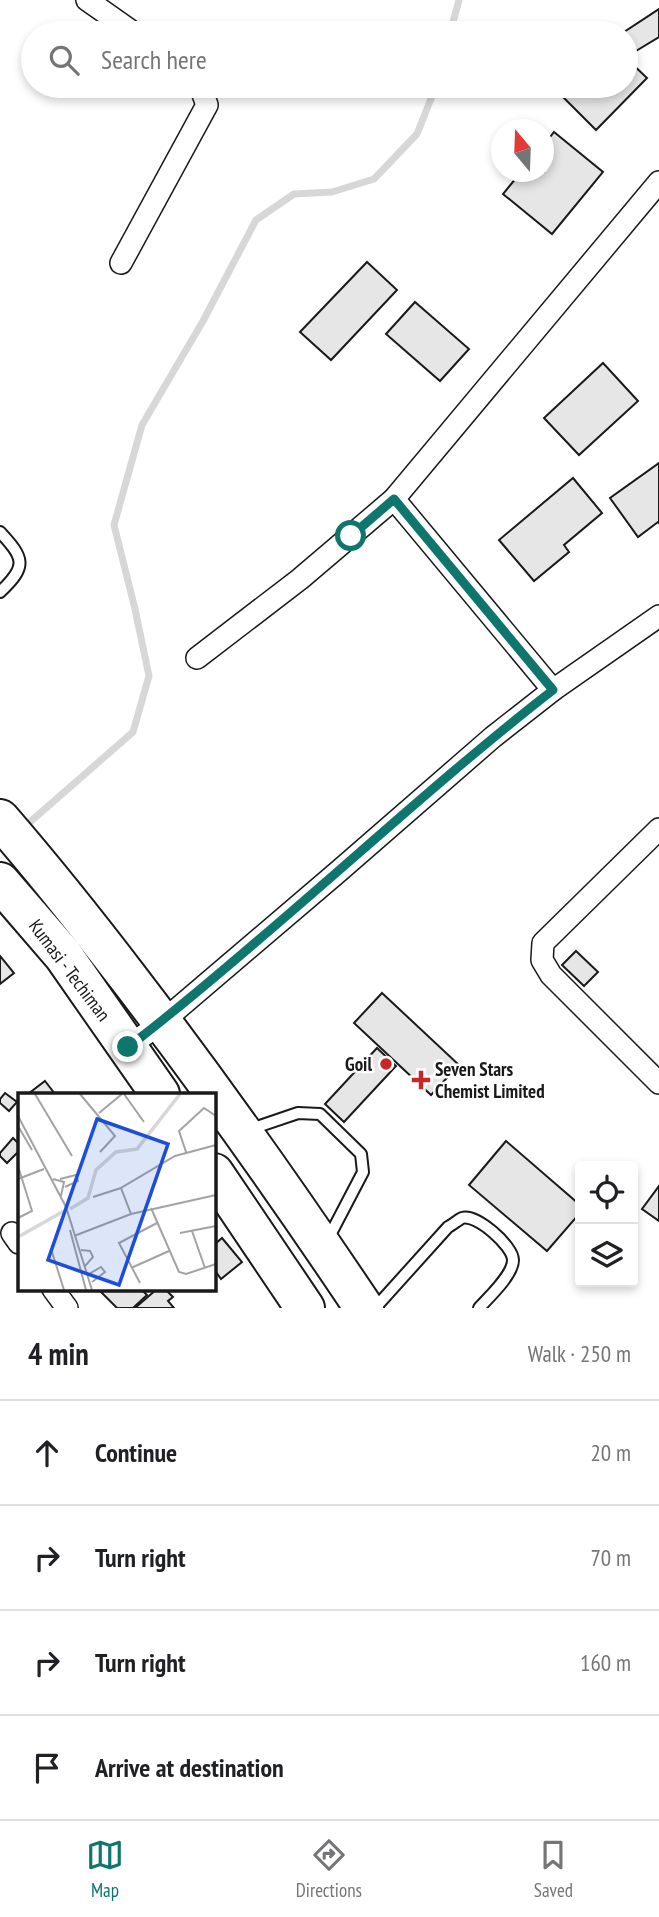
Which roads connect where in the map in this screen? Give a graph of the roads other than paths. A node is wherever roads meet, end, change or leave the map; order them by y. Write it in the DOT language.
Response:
graph roads {
  1 [pos="87,0"];
  2 [pos="117,21"];
  3 [pos="204,98"];
  4 [pos="659,182"];
  5 [pos="121,263"];
  6 [pos="394,499"];
  7 [pos="0,532"];
  8 [pos="0,592"];
  9 [pos="659,617"];
  10 [pos="197,659"];
  11 [pos="553,690"];
  12 [pos="0,819"];
  13 [pos="659,829"];
  14 [pos="0,882"];
  15 [pos="162,1022"];
  16 [pos="128,1047"];
  17 [pos="659,1083"];
  18 [pos="159,1093"];
  19 [pos="214,1093"];
  20 [pos="215,1094"];
  21 [pos="243,1132"];
  22 [pos="215,1174"];
  23 [pos="323,1247"];
  24 [pos="53,1290"];
  25 [pos="67,1308"];
  26 [pos="305,1308"];
  27 [pos="365,1308"];
  28 [pos="375,1308"];
  29 [pos="479,1308"];
  1 -- 2 [label="street"];
  3 -- 5 [label="street"];
  4 -- 6 [label="street"];
  6 -- 10 [label="street"];
  6 -- 11 [label="street"];
  7 -- 8 [label="lane"];
  9 -- 11 [label="street"];
  11 -- 15 [label="street"];
  12 -- 15 [label="highway"];
  13 -- 17 [label="street"];
  14 -- 16 [label="highway, Kumasi - Techiman"];
  15 -- 16 [label="street"];
  15 -- 19 [label="highway"];
  16 -- 18 [label="highway, Kumasi - Techiman"];
  20 -- 21 [label="highway"];
  21 -- 23 [label="highway"];
  21 -- 23 [label="lane"];
  22 -- 26 [label="highway"];
  23 -- 27 [label="highway"];
  24 -- 25 [label="street"];
  28 -- 29 [label="lane"];
}
